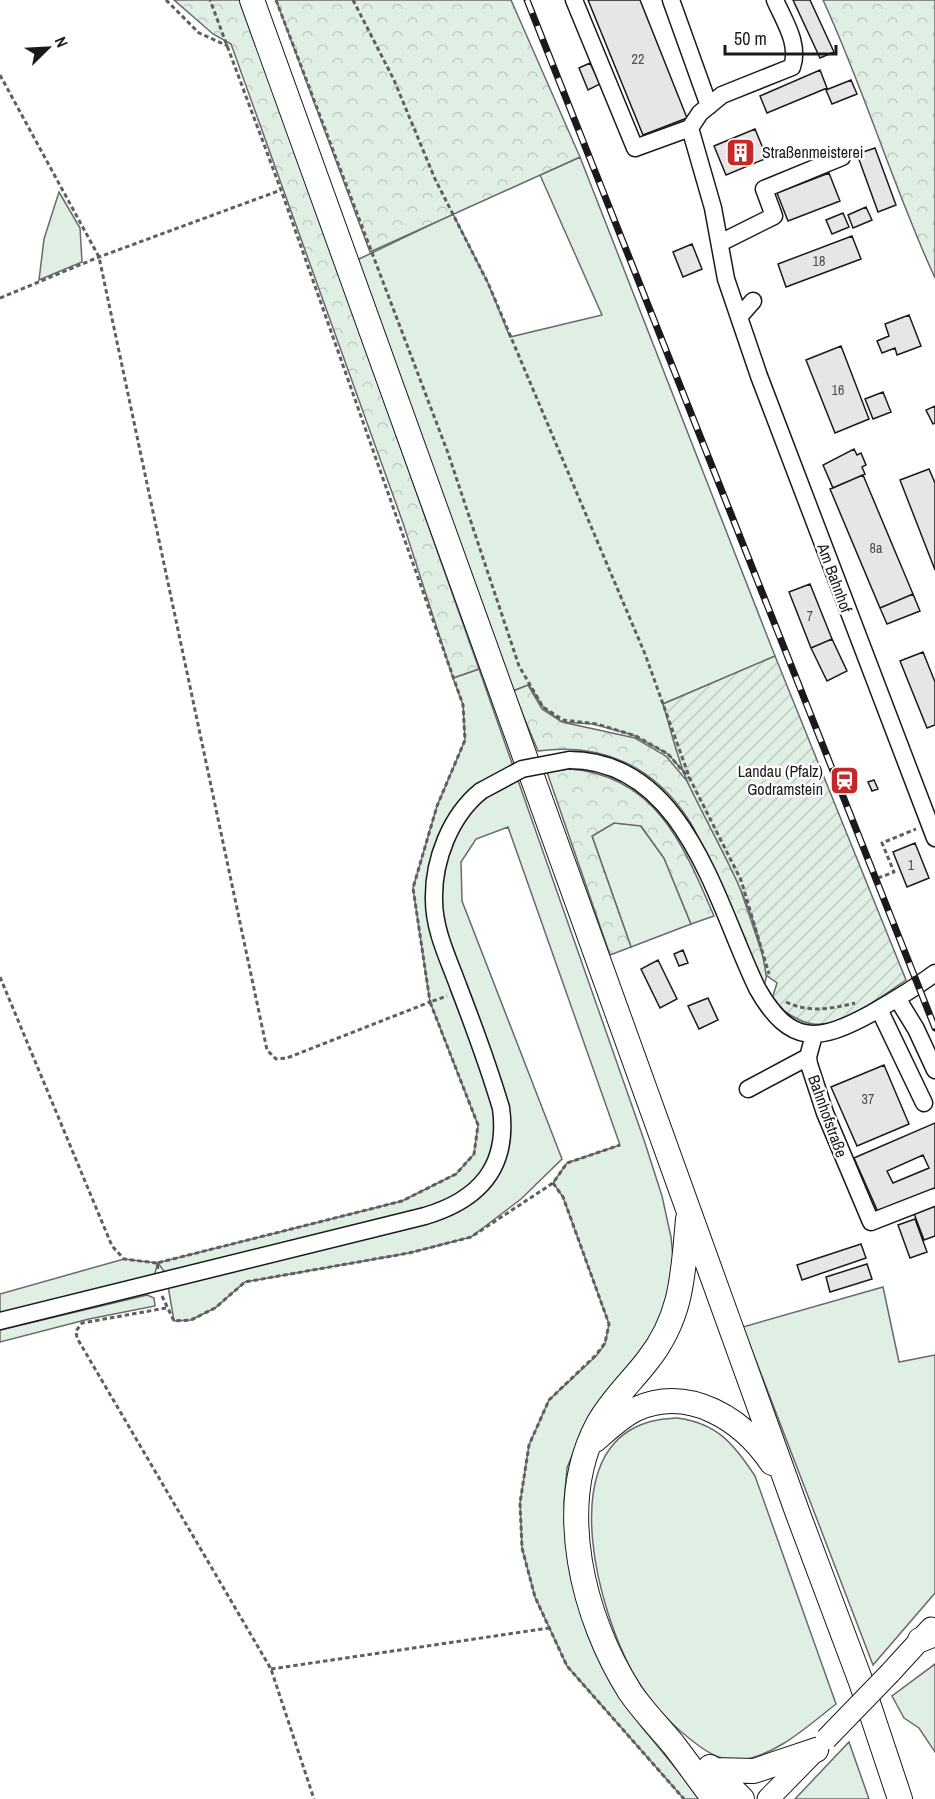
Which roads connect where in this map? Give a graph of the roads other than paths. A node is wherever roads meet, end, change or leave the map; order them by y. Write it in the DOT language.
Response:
graph roads {
  1 [pos="252,0"];
  2 [pos="574,0"];
  3 [pos="671,0"];
  4 [pos="775,0"];
  5 [pos="709,106"];
  6 [pos="690,128"];
  7 [pos="842,157"];
  8 [pos="720,243"];
  9 [pos="753,300"];
  10 [pos="739,317"];
  11 [pos="932,831"];
  12 [pos="935,973"];
  13 [pos="897,998"];
  14 [pos="879,1009"];
  15 [pos="814,1035"];
  16 [pos="808,1057"];
  17 [pos="935,1070"];
  18 [pos="748,1089"];
  19 [pos="924,1103"];
  20 [pos="935,1197"];
  21 [pos="688,1210"];
  22 [pos="0,1321"];
  23 [pos="589,1445"];
  24 [pos="789,1488"];
  25 [pos="930,1632"];
  26 [pos="672,1743"];
  27 [pos="821,1744"];
  28 [pos="714,1770"];
  29 [pos="714,1799"];
  30 [pos="742,1799"];
  31 [pos="768,1799"];
  32 [pos="900,1799"];
  1 -- 21 [label="highway"];
  2 -- 6 [label="street"];
  3 -- 5 [label="street"];
  4 -- 5 [label="street"];
  5 -- 6 [label="street"];
  6 -- 8 [label="street, Am Bahnhof"];
  7 -- 8 [label="street"];
  8 -- 10 [label="street, Am Bahnhof"];
  9 -- 10 [label="street"];
  10 -- 11 [label="street, Am Bahnhof"];
  12 -- 13 [label="street"];
  13 -- 14 [label="street"];
  13 -- 17 [label="street"];
  14 -- 15 [label="street"];
  14 -- 19 [label="street"];
  15 -- 16 [label="street, Bahnhofstraße"];
  15 -- 22 [label="street, bridge"];
  16 -- 18 [label="street"];
  16 -- 20 [label="street, Bahnhofstraße"];
  21 -- 23 [label="highway"];
  21 -- 24 [label="highway"];
  23 -- 24 [label="highway"];
  23 -- 26 [label="highway"];
  24 -- 32 [label="highway"];
  25 -- 27 [label="main road, bridge"];
  26 -- 28 [label="highway"];
  26 -- 29 [label="highway"];
  27 -- 28 [label="highway"];
  27 -- 31 [label="main road"];
  28 -- 30 [label="highway"];
}
